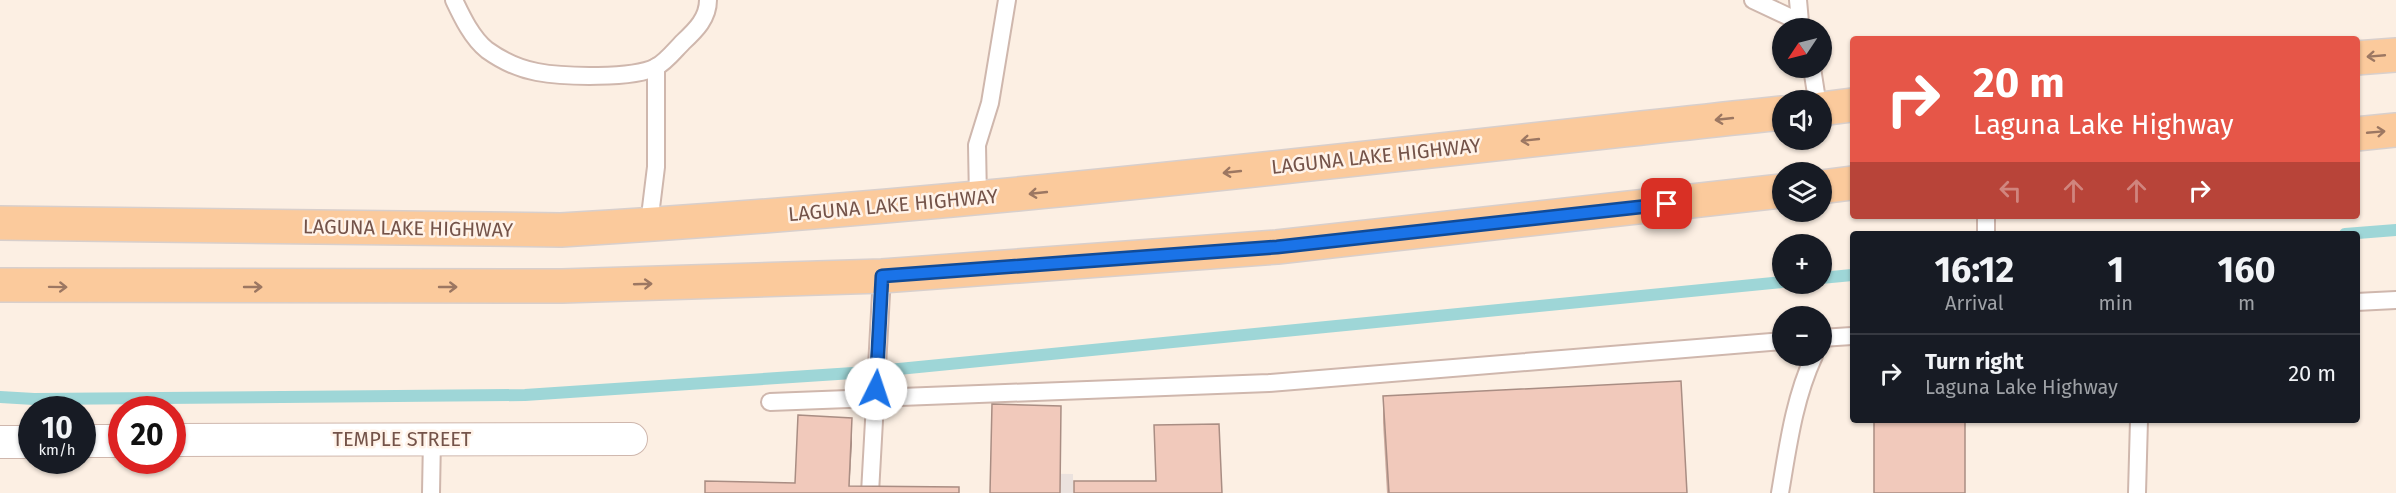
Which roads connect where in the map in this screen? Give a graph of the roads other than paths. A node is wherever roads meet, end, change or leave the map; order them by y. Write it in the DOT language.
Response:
graph roads {
  1 [pos="454,0"];
  2 [pos="708,0"];
  3 [pos="1006,0"];
  4 [pos="1753,0"];
  5 [pos="1798,0"];
  6 [pos="1788,18"];
  7 [pos="1800,18"];
  8 [pos="2396,55"];
  9 [pos="2360,58"];
  10 [pos="656,67"];
  11 [pos="1850,105"];
  12 [pos="1832,108"];
  13 [pos="1772,114"];
  14 [pos="2396,130"];
  15 [pos="2360,134"];
  16 [pos="1850,183"];
  17 [pos="1832,186"];
  18 [pos="1772,192"];
  19 [pos="978,199"];
  20 [pos="0,223"];
  21 [pos="649,224"];
  22 [pos="882,276"];
  23 [pos="0,285"];
  24 [pos="2396,300"];
  25 [pos="2360,302"];
  26 [pos="1850,336"];
  27 [pos="1832,337"];
  28 [pos="1772,342"];
  29 [pos="1809,366"];
  30 [pos="875,394"];
  31 [pos="770,402"];
  32 [pos="2139,423"];
  33 [pos="432,438"];
  34 [pos="631,439"];
  35 [pos="186,441"];
  36 [pos="0,442"];
  37 [pos="18,442"];
  38 [pos="431,493"];
  39 [pos="870,493"];
  40 [pos="1780,493"];
  41 [pos="2137,493"];
  1 -- 10 [label="lane"];
  2 -- 10 [label="lane"];
  3 -- 19 [label="lane"];
  4 -- 6 [label="lane"];
  5 -- 7 [label="lane"];
  8 -- 9 [label="main road, one-way"];
  10 -- 21 [label="lane"];
  11 -- 12 [label="main road"];
  13 -- 19 [label="main road, LAGUNA LAKE HIGHWAY, one-way"];
  15 -- 14 [label="main road, one-way"];
  16 -- 17 [label="main road"];
  18 -- 22 [label="main road"];
  19 -- 21 [label="main road, LAGUNA LAKE HIGHWAY"];
  20 -- 21 [label="main road, LAGUNA LAKE HIGHWAY"];
  23 -- 22 [label="main road, one-way"];
  22 -- 30 [label="lane"];
  24 -- 25 [label="lane"];
  26 -- 27 [label="lane"];
  28 -- 30 [label="lane"];
  29 -- 40 [label="lane"];
  30 -- 31 [label="lane"];
  30 -- 39 [label="lane"];
  32 -- 41 [label="lane"];
  33 -- 34 [label="street, TEMPLE STREET"];
  33 -- 35 [label="street, TEMPLE STREET"];
  33 -- 38 [label="lane"];
  36 -- 37 [label="street"];
}
